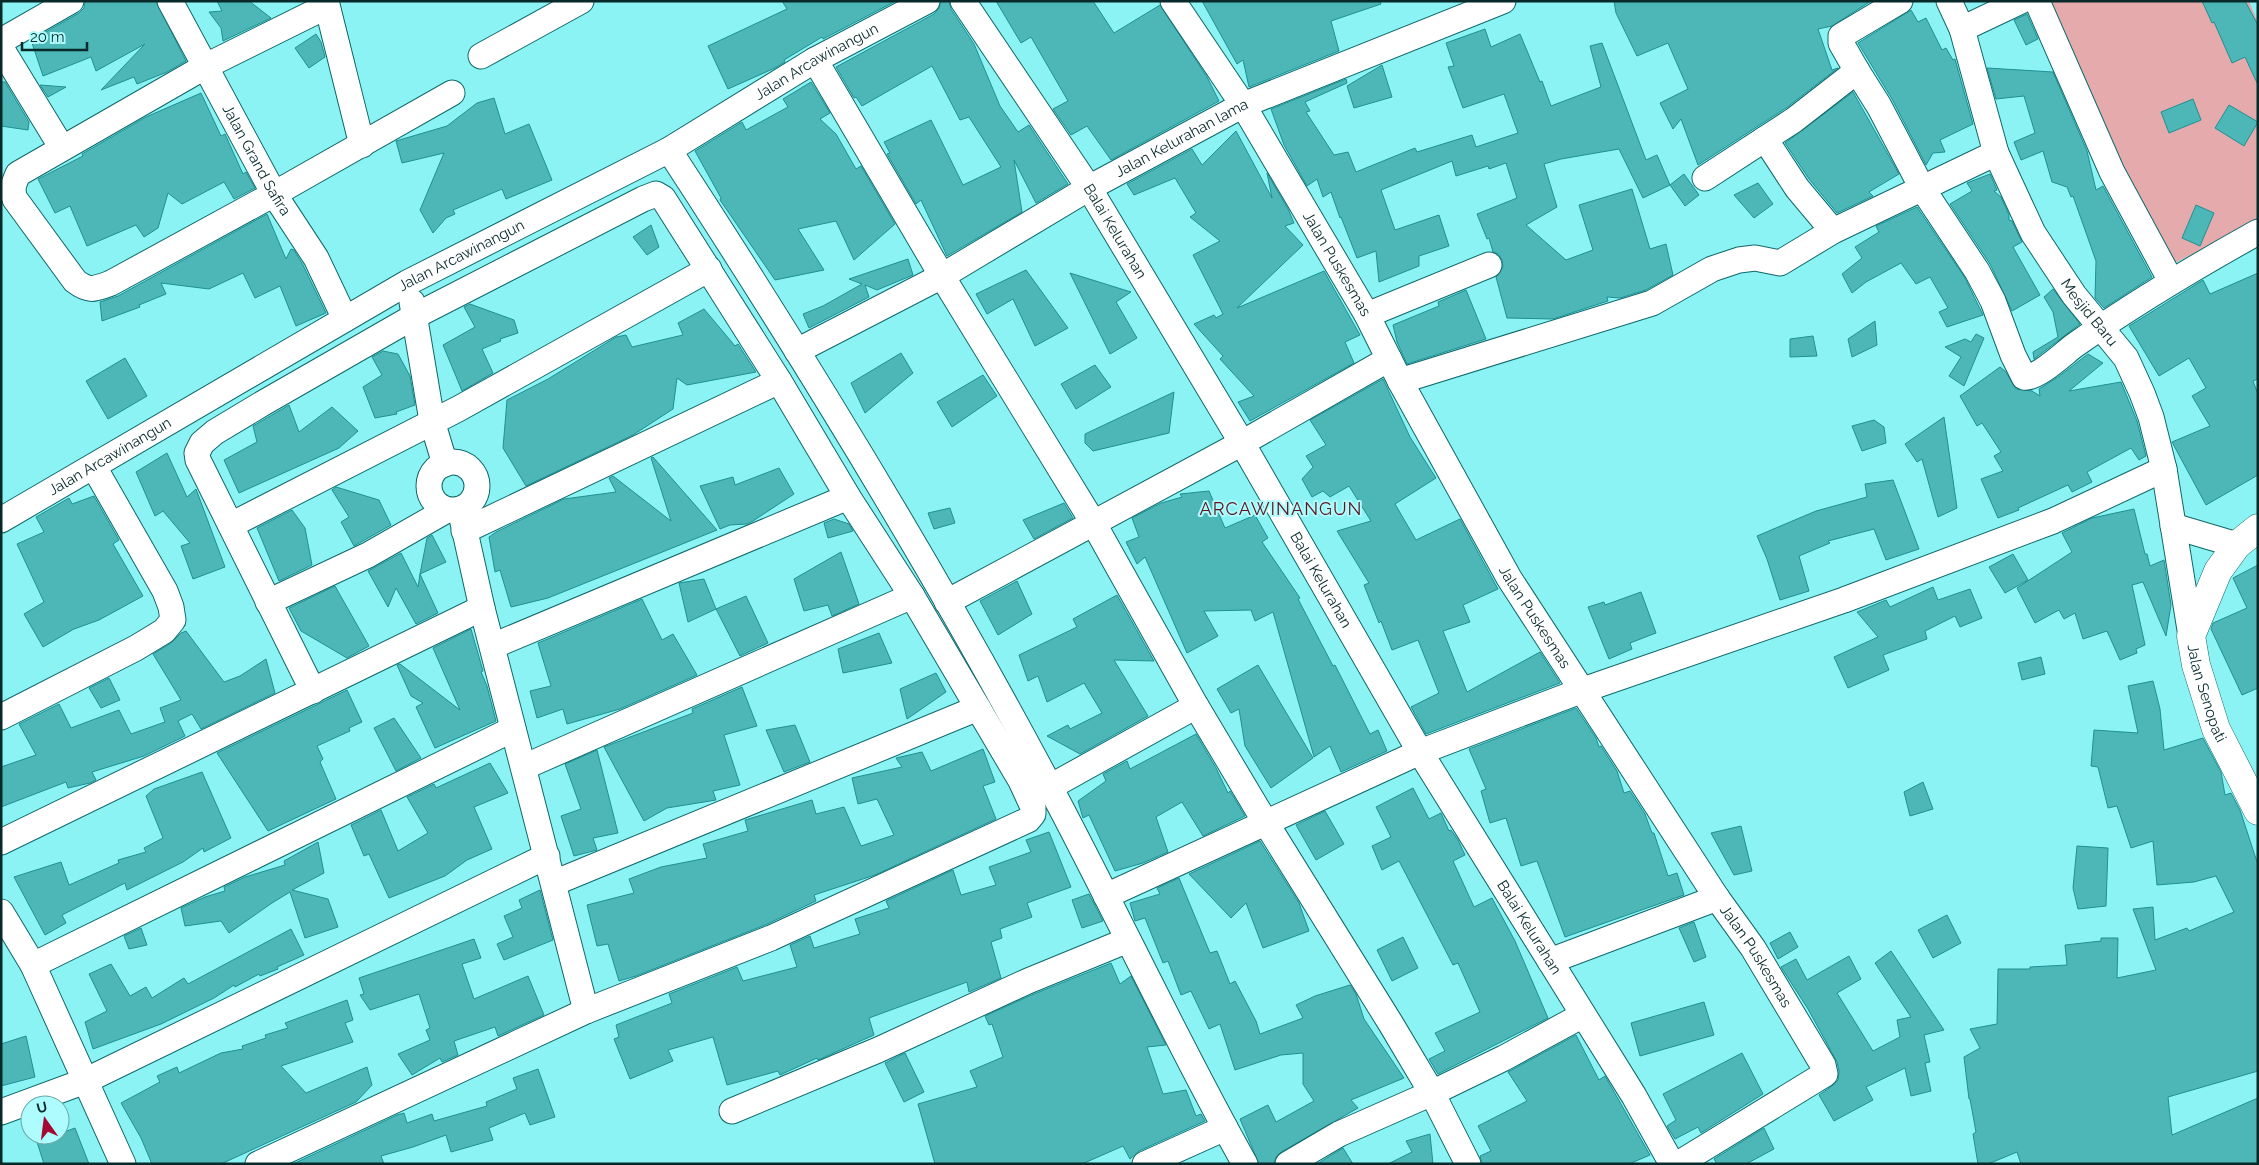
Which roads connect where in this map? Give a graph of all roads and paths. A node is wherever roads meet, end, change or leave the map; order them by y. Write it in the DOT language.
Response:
graph roads {
  1 [pos="71,1"];
  2 [pos="170,1"];
  3 [pos="580,1"];
  4 [pos="927,1"];
  5 [pos="963,1"];
  6 [pos="1172,1"];
  7 [pos="1503,1"];
  8 [pos="1900,1"];
  9 [pos="1949,1"];
  10 [pos="2021,1"];
  11 [pos="2038,1"];
  12 [pos="327,3"];
  13 [pos="1962,29"];
  14 [pos="1,41"];
  15 [pos="1,48"];
  16 [pos="482,56"];
  17 [pos="815,60"];
  18 [pos="206,66"];
  19 [pos="1857,71"];
  20 [pos="452,93"];
  21 [pos="1243,105"];
  22 [pos="1765,139"];
  23 [pos="362,145"];
  24 [pos="62,148"];
  25 [pos="669,150"];
  26 [pos="1996,153"];
  27 [pos="1705,178"];
  28 [pos="1089,188"];
  29 [pos="1922,188"];
  30 [pos="274,194"];
  31 [pos="1833,231"];
  32 [pos="2258,232"];
  33 [pos="1489,265"];
  34 [pos="709,269"];
  35 [pos="942,276"];
  36 [pos="2171,281"];
  37 [pos="407,283"];
  38 [pos="1367,315"];
  39 [pos="415,316"];
  40 [pos="345,319"];
  41 [pos="2100,328"];
  42 [pos="797,351"];
  43 [pos="1395,370"];
  44 [pos="779,381"];
  45 [pos="432,421"];
  46 [pos="1242,443"];
  47 [pos="445,464"];
  48 [pos="94,467"];
  49 [pos="2164,469"];
  50 [pos="848,498"];
  51 [pos="457,517"];
  52 [pos="1,520"];
  53 [pos="1094,524"];
  54 [pos="231,525"];
  55 [pos="2173,526"];
  56 [pos="2258,528"];
  57 [pos="2237,545"];
  58 [pos="912,596"];
  59 [pos="268,602"];
  60 [pos="947,602"];
  61 [pos="482,608"];
  62 [pos="2191,636"];
  63 [pos="494,646"];
  64 [pos="1584,690"];
  65 [pos="313,691"];
  66 [pos="1196,706"];
  67 [pos="978,708"];
  68 [pos="1,717"];
  69 [pos="513,729"];
  70 [pos="1420,752"];
  71 [pos="524,767"];
  72 [pos="1050,787"];
  73 [pos="2258,810"];
  74 [pos="1266,821"];
  75 [pos="1,842"];
  76 [pos="547,856"];
  77 [pos="554,883"];
  78 [pos="1106,896"];
  79 [pos="1717,898"];
  80 [pos="3,919"];
  81 [pos="1128,940"];
  82 [pos="1550,961"];
  83 [pos="33,965"];
  84 [pos="586,1011"];
  85 [pos="1583,1015"];
  86 [pos="85,1081"];
  87 [pos="1432,1093"];
  88 [pos="732,1111"];
  89 [pos="1,1112"];
  90 [pos="1225,1128"];
  91 [pos="123,1164"];
  92 [pos="258,1164"];
  93 [pos="1145,1164"];
  94 [pos="1245,1164"];
  95 [pos="1288,1164"];
  96 [pos="1468,1164"];
  97 [pos="1672,1164"];
  98 [pos="1678,1164"];
  1 -- 14 [label="street"];
  2 -- 18 [label="street, Jalan Grand Safira"];
  3 -- 16 [label="street"];
  4 -- 17 [label="street, Jalan Arcawinangun"];
  5 -- 28 [label="street, Balai Kelurahan"];
  6 -- 21 [label="street, Jalan Puskesmas"];
  7 -- 21 [label="street, Jalan Kelurahan lama"];
  8 -- 19 [label="street"];
  9 -- 13 [label="street, Mesjid Baru"];
  10 -- 13 [label="street"];
  11 -- 36 [label="street"];
  12 -- 18 [label="street"];
  12 -- 23 [label="street"];
  13 -- 26 [label="street, Mesjid Baru"];
  15 -- 24 [label="street"];
  17 -- 25 [label="street, Jalan Arcawinangun"];
  17 -- 35 [label="street"];
  18 -- 24 [label="street"];
  18 -- 30 [label="street, Jalan Grand Safira"];
  19 -- 22 [label="street"];
  19 -- 29 [label="street"];
  20 -- 23 [label="street"];
  21 -- 28 [label="street, Jalan Kelurahan lama"];
  21 -- 38 [label="street, Jalan Puskesmas"];
  22 -- 27 [label="street"];
  22 -- 31 [label="street"];
  23 -- 30 [label="street"];
  24 -- 30 [label="street"];
  25 -- 37 [label="street, Jalan Arcawinangun"];
  25 -- 42 [label="street"];
  26 -- 29 [label="street"];
  26 -- 41 [label="street, Mesjid Baru"];
  28 -- 35 [label="street, Jalan Kelurahan lama"];
  28 -- 46 [label="street, Balai Kelurahan"];
  29 -- 31 [label="street"];
  29 -- 41 [label="street"];
  30 -- 40 [label="street, Jalan Grand Safira"];
  31 -- 43 [label="street"];
  32 -- 36 [label="street"];
  33 -- 38 [label="street"];
  34 -- 39 [label="street"];
  34 -- 44 [label="street"];
  34 -- 45 [label="street"];
  35 -- 42 [label="street, Jalan Kelurahan lama"];
  35 -- 53 [label="street"];
  36 -- 41 [label="street"];
  37 -- 39 [label="street"];
  37 -- 40 [label="street, Jalan Arcawinangun"];
  38 -- 43 [label="street, Jalan Puskesmas"];
  39 -- 45 [label="street"];
  39 -- 54 [label="street"];
  40 -- 48 [label="street, Jalan Arcawinangun"];
  41 -- 49 [label="street, Mesjid Baru"];
  42 -- 60 [label="street"];
  43 -- 46 [label="street"];
  43 -- 64 [label="street, Jalan Puskesmas"];
  44 -- 50 [label="street"];
  44 -- 51 [label="street"];
  45 -- 47 [label="street"];
  45 -- 54 [label="street"];
  46 -- 53 [label="street"];
  46 -- 70 [label="street, Balai Kelurahan"];
  47 -- 51 [label="street"];
  47 -- 51 [label="street"];
  48 -- 52 [label="street, Jalan Arcawinangun"];
  48 -- 68 [label="street"];
  49 -- 55 [label="street, Mesjid Baru"];
  49 -- 64 [label="street"];
  50 -- 58 [label="street"];
  50 -- 63 [label="street"];
  51 -- 59 [label="street"];
  51 -- 61 [label="street"];
  53 -- 60 [label="street"];
  53 -- 66 [label="street"];
  54 -- 59 [label="street"];
  55 -- 57 [label="street"];
  55 -- 62 [label="street, Mesjid Baru"];
  56 -- 57 [label="main road, Jalan Senopati"];
  57 -- 62 [label="main road, Jalan Senopati"];
  58 -- 67 [label="street"];
  58 -- 71 [label="street"];
  59 -- 65 [label="street"];
  60 -- 72 [label="street"];
  61 -- 63 [label="street"];
  61 -- 65 [label="street"];
  62 -- 73 [label="main road, Jalan Senopati"];
  63 -- 69 [label="street"];
  64 -- 70 [label="street"];
  64 -- 79 [label="street, Jalan Puskesmas"];
  65 -- 75 [label="street"];
  66 -- 72 [label="street"];
  66 -- 74 [label="street"];
  67 -- 77 [label="street"];
  67 -- 84 [label="street"];
  69 -- 71 [label="street"];
  69 -- 83 [label="street"];
  70 -- 74 [label="street"];
  70 -- 82 [label="street, Balai Kelurahan"];
  71 -- 76 [label="street"];
  72 -- 78 [label="street"];
  74 -- 78 [label="street"];
  74 -- 87 [label="street"];
  76 -- 77 [label="street"];
  76 -- 86 [label="street"];
  77 -- 84 [label="street"];
  78 -- 81 [label="street"];
  79 -- 82 [label="street"];
  79 -- 98 [label="street, Jalan Puskesmas"];
  80 -- 83 [label="street"];
  81 -- 88 [label="street"];
  81 -- 90 [label="street"];
  82 -- 85 [label="street, Balai Kelurahan"];
  83 -- 86 [label="street"];
  84 -- 92 [label="street"];
  85 -- 87 [label="street"];
  85 -- 97 [label="street, Balai Kelurahan"];
  86 -- 89 [label="street"];
  86 -- 91 [label="street"];
  87 -- 95 [label="street"];
  87 -- 96 [label="street"];
  90 -- 93 [label="street"];
  90 -- 94 [label="street"];
}
